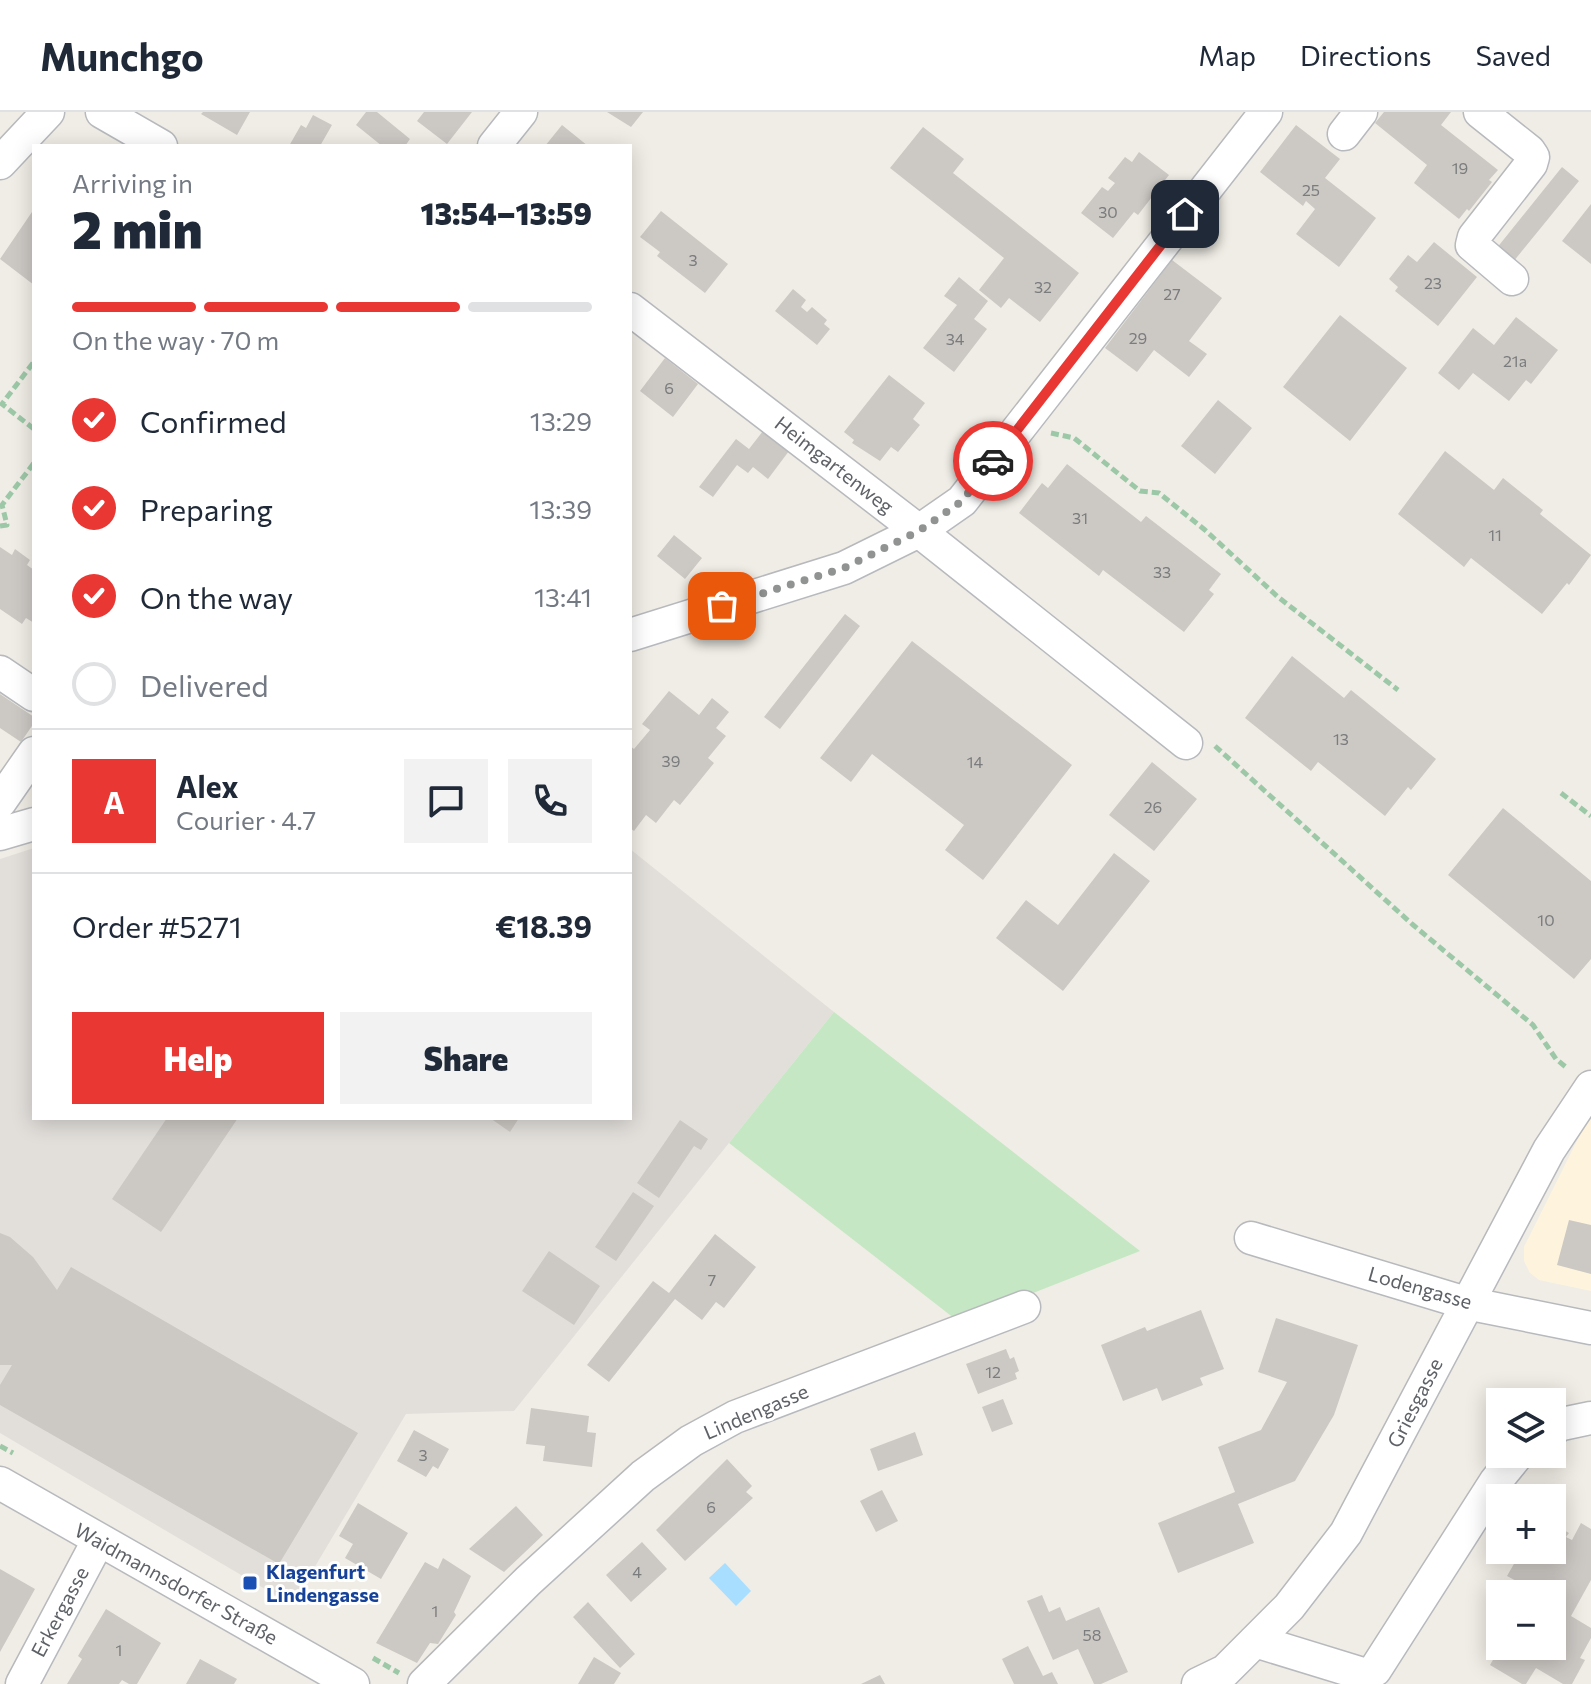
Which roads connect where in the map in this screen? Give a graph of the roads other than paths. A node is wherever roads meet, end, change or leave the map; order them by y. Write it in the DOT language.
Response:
graph roads {
  1 [pos="48,112"];
  2 [pos="102,112"];
  3 [pos="521,112"];
  4 [pos="1266,112"];
  5 [pos="1480,112"];
  6 [pos="158,144"];
  7 [pos="496,144"];
  8 [pos="0,163"];
  9 [pos="1512,279"];
  10 [pos="632,311"];
  11 [pos="919,531"];
  12 [pos="632,634"];
  13 [pos="0,672"];
  14 [pos="32,694"];
  15 [pos="1197,741"];
  16 [pos="32,756"];
  17 [pos="0,802"];
  18 [pos="32,825"];
  19 [pos="0,834"];
  20 [pos="1580,1078"];
  21 [pos="1251,1238"];
  22 [pos="1466,1303"];
  23 [pos="1024,1307"];
  24 [pos="1591,1328"];
  25 [pos="1591,1418"];
  26 [pos="1566,1423"];
  27 [pos="1507,1468"];
  28 [pos="0,1483"];
  29 [pos="98,1541"];
  30 [pos="1255,1641"];
  31 [pos="299,1671"];
  32 [pos="22,1684"];
  33 [pos="353,1684"];
  34 [pos="424,1684"];
  35 [pos="1198,1684"];
  1 -- 8 [label="street"];
  2 -- 6 [label="street"];
  3 -- 7 [label="street"];
  4 -- 11 [label="street"];
  5 -- 9 [label="street"];
  10 -- 11 [label="street, Heimgartenweg"];
  11 -- 12 [label="street"];
  11 -- 15 [label="street, Heimgartenweg"];
  13 -- 14 [label="street"];
  16 -- 17 [label="street"];
  18 -- 19 [label="street"];
  20 -- 22 [label="street, Griesgasse"];
  21 -- 22 [label="street, Lodengasse"];
  22 -- 24 [label="street, Lodengasse"];
  22 -- 30 [label="street, Griesgasse"];
  23 -- 34 [label="street, Lindengasse"];
  25 -- 26 [label="street"];
  27 -- 30 [label="street"];
  28 -- 29 [label="street, Waidmannsdorfer Straße"];
  29 -- 31 [label="street, Waidmannsdorfer Straße"];
  29 -- 32 [label="street, Erkergasse"];
  30 -- 35 [label="street, Griesgasse"];
  31 -- 33 [label="street, Waidmannsdorfer Straße"];
}
